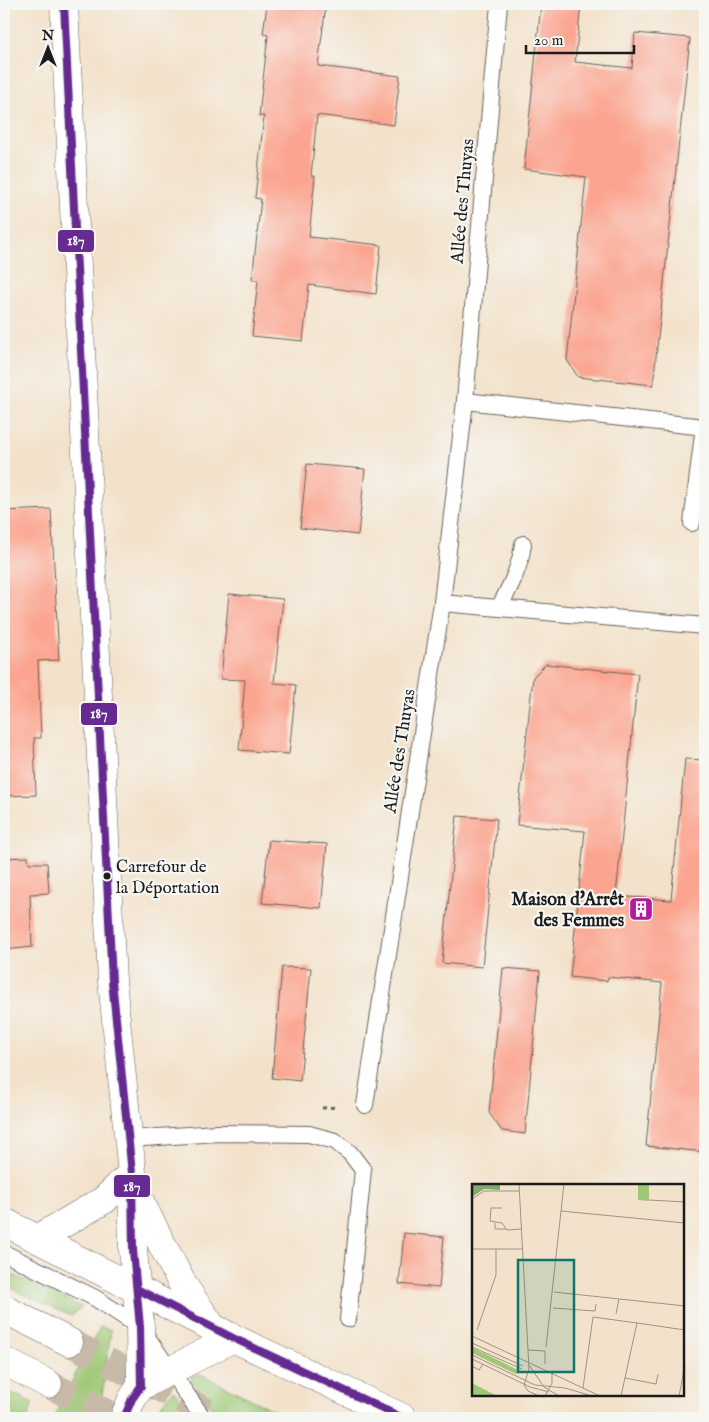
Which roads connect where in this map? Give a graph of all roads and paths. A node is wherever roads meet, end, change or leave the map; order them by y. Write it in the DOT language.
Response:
graph roads {
  1 [pos="64,4"];
  2 [pos="499,4"];
  3 [pos="465,401"];
  4 [pos="704,426"];
  5 [pos="692,523"];
  6 [pos="523,544"];
  7 [pos="442,603"];
  8 [pos="499,608"];
  9 [pos="705,626"];
  10 [pos="365,1105"];
  11 [pos="128,1138"];
  12 [pos="132,1180"];
  13 [pos="4,1222"];
  14 [pos="37,1239"];
  15 [pos="4,1253"];
  16 [pos="137,1289"];
  17 [pos="4,1309"];
  18 [pos="348,1319"];
  19 [pos="140,1327"];
  20 [pos="222,1333"];
  21 [pos="68,1342"];
  22 [pos="4,1361"];
  23 [pos="170,1371"];
  24 [pos="48,1384"];
  25 [pos="141,1386"];
  26 [pos="124,1418"];
  27 [pos="203,1418"];
  28 [pos="403,1418"];
  1 -- 11 [label="main road"];
  2 -- 3 [label="lane, Allée des Thuyas"];
  3 -- 4 [label="lane"];
  3 -- 7 [label="lane, Allée des Thuyas"];
  4 -- 5 [label="lane"];
  6 -- 8 [label="lane"];
  7 -- 8 [label="lane"];
  7 -- 10 [label="lane, Allée des Thuyas"];
  8 -- 9 [label="lane"];
  11 -- 12 [label="main road"];
  11 -- 18 [label="lane"];
  12 -- 14 [label="main road"];
  12 -- 16 [label="main road"];
  12 -- 20 [label="main road"];
  13 -- 14 [label="main road"];
  14 -- 16 [label="main road"];
  15 -- 19 [label="lane"];
  16 -- 19 [label="main road"];
  16 -- 20 [label="main road"];
  17 -- 21 [label="main road"];
  19 -- 23 [label="lane"];
  19 -- 25 [label="main road"];
  20 -- 23 [label="main road"];
  20 -- 28 [label="main road"];
  22 -- 24 [label="main road"];
  23 -- 25 [label="main road"];
  23 -- 27 [label="lane"];
  25 -- 26 [label="main road"];
}
